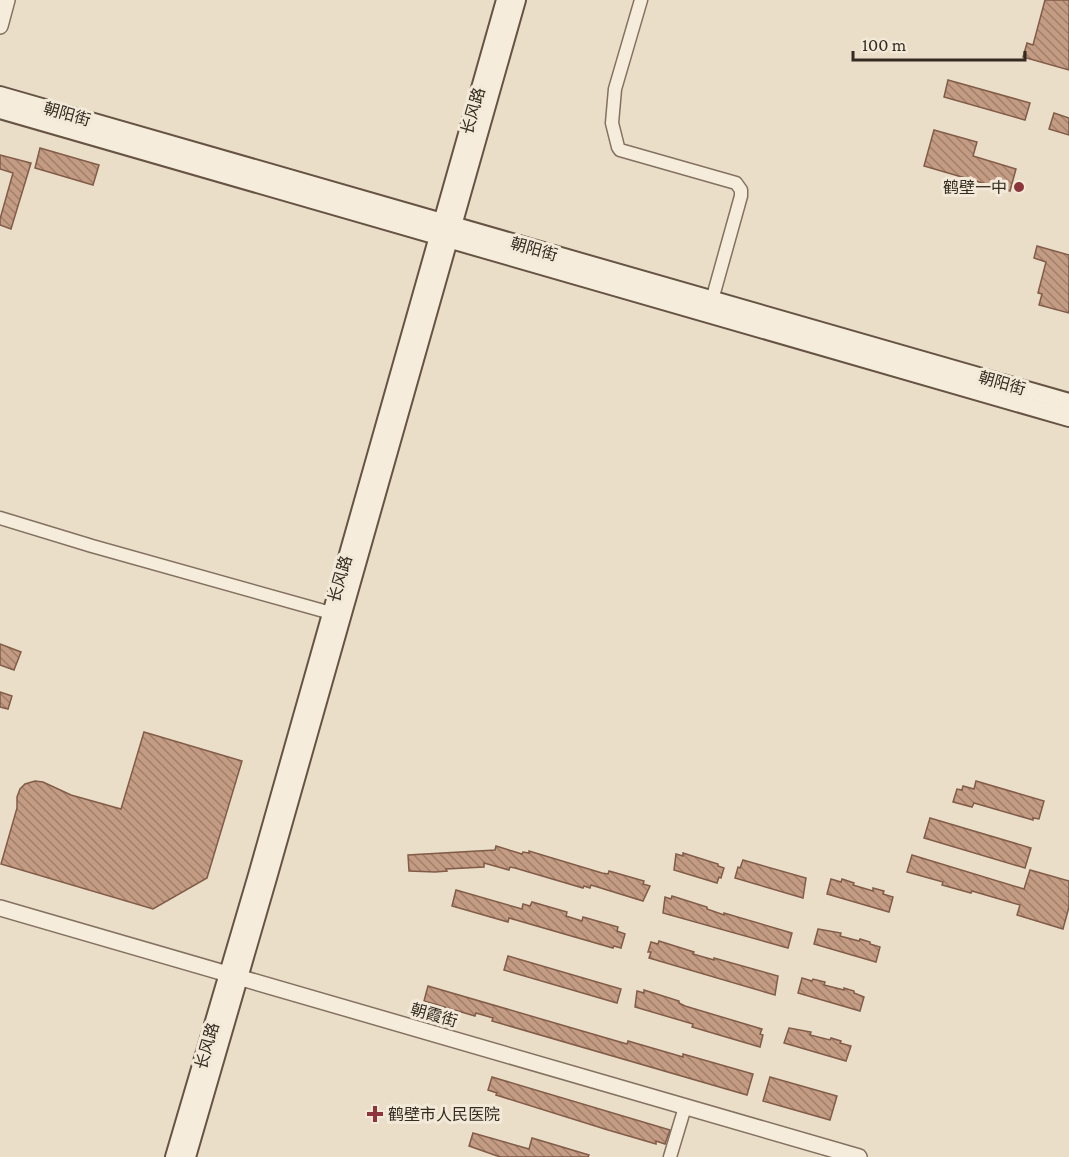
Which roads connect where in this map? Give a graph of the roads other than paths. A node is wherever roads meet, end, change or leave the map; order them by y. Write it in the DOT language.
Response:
graph roads {
  1 [pos="8,0"];
  2 [pos="505,0"];
  3 [pos="517,0"];
  4 [pos="640,0"];
  5 [pos="0,26"];
  6 [pos="0,95"];
  7 [pos="0,110"];
  8 [pos="445,231"];
  9 [pos="712,300"];
  10 [pos="1069,402"];
  11 [pos="1069,418"];
  12 [pos="0,518"];
  13 [pos="331,614"];
  14 [pos="0,908"];
  15 [pos="234,976"];
  16 [pos="685,1107"];
  17 [pos="823,1152"];
  18 [pos="174,1157"];
  19 [pos="187,1157"];
  20 [pos="670,1157"];
  21 [pos="859,1157"];
  1 -- 5 [label="street"];
  2 -- 8 [label="main road, 长风路"];
  3 -- 8 [label="main road, 长风路"];
  4 -- 9 [label="street"];
  6 -- 8 [label="main road, 朝阳街"];
  7 -- 8 [label="main road, 朝阳街"];
  8 -- 9 [label="main road, 朝阳街"];
  8 -- 11 [label="main road, 朝阳街"];
  8 -- 13 [label="main road, 长风路"];
  8 -- 15 [label="main road, 长风路"];
  9 -- 10 [label="main road, 朝阳街"];
  12 -- 13 [label="street"];
  13 -- 15 [label="main road, 长风路"];
  14 -- 15 [label="street, 朝霞街"];
  15 -- 16 [label="street, 朝霞街"];
  15 -- 18 [label="main road, 长风路"];
  15 -- 19 [label="main road, 长风路"];
  16 -- 17 [label="street, 朝霞街"];
  16 -- 20 [label="street"];
  17 -- 21 [label="street, 朝霞街"];
}
